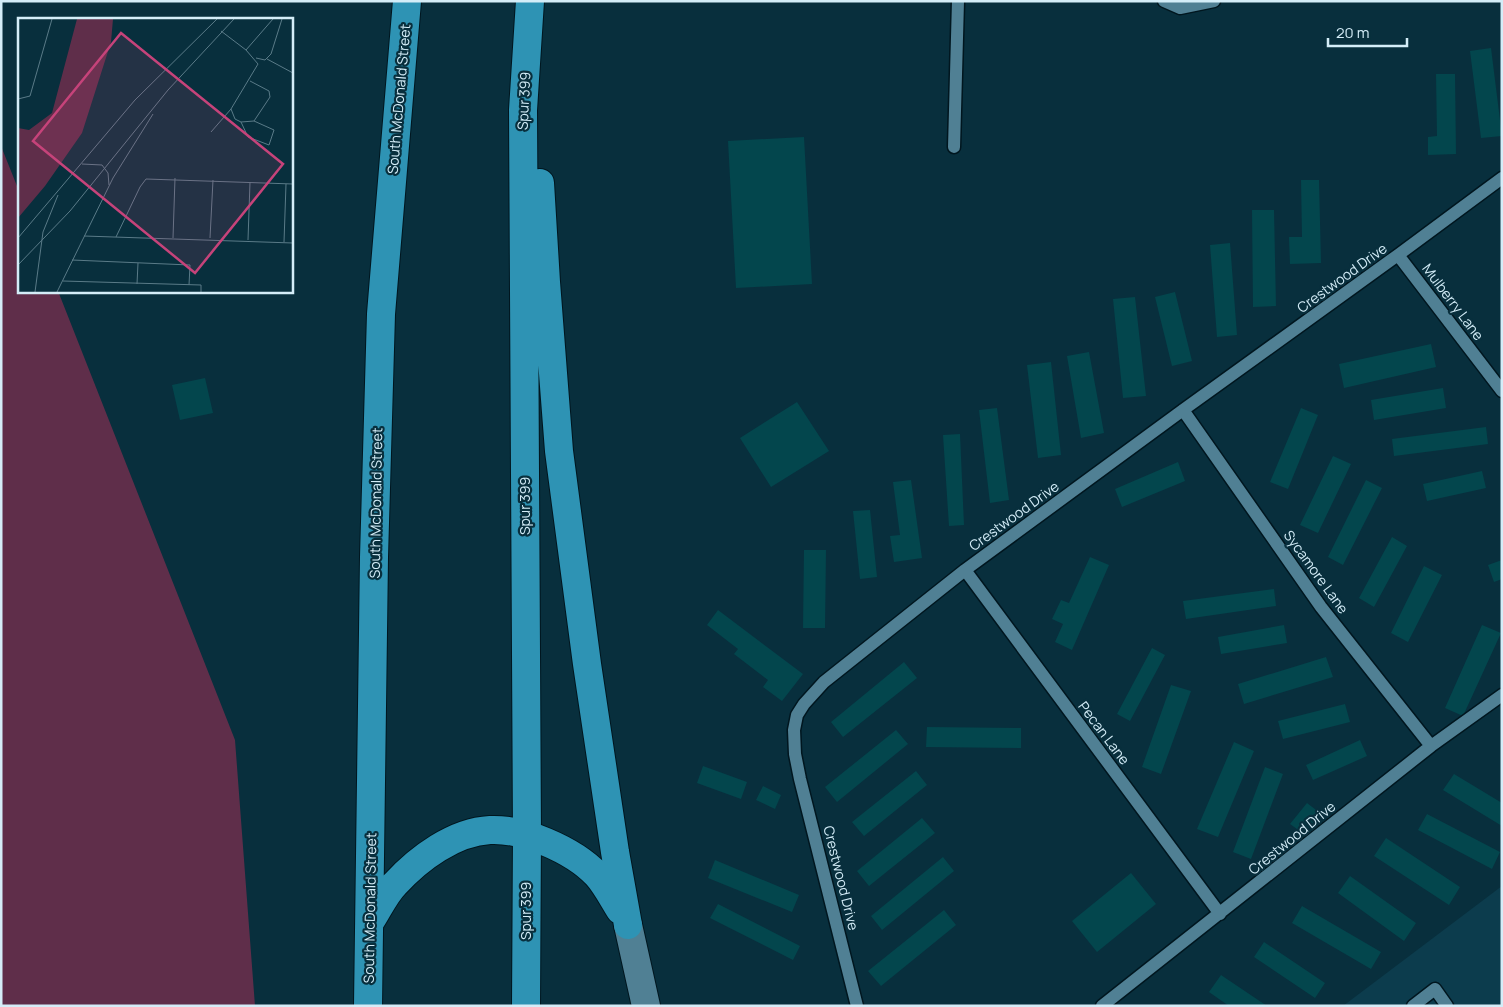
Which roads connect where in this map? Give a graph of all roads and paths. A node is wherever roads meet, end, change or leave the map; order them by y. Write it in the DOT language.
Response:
graph roads {
  1 [pos="407,1"];
  2 [pos="958,1"];
  3 [pos="1164,1"];
  4 [pos="1214,1"];
  5 [pos="530,4"];
  6 [pos="954,147"];
  7 [pos="1502,178"];
  8 [pos="1398,256"];
  9 [pos="1502,390"];
  10 [pos="1183,410"];
  11 [pos="965,570"];
  12 [pos="1502,695"];
  13 [pos="1431,746"];
  14 [pos="527,835"];
  15 [pos="1220,914"];
  16 [pos="370,922"];
  17 [pos="628,925"];
  18 [pos="368,1006"];
  19 [pos="526,1006"];
  20 [pos="646,1006"];
  21 [pos="857,1006"];
  22 [pos="1102,1006"];
  23 [pos="1413,1006"];
  24 [pos="1447,1006"];
  1 -- 16 [label="main road, South McDonald Street"];
  2 -- 6 [label="lane"];
  3 -- 4 [label="lane"];
  5 -- 14 [label="main road, Spur 399"];
  5 -- 17 [label="main road"];
  7 -- 8 [label="lane, Crestwood Drive"];
  8 -- 9 [label="lane, Mulberry Lane"];
  8 -- 10 [label="lane, Crestwood Drive"];
  10 -- 11 [label="lane, Crestwood Drive"];
  10 -- 13 [label="lane, Sycamore Lane"];
  11 -- 15 [label="lane, Pecan Lane"];
  11 -- 21 [label="lane, Crestwood Drive"];
  12 -- 13 [label="lane, Crestwood Drive"];
  13 -- 15 [label="lane, Crestwood Drive"];
  14 -- 16 [label="main road"];
  14 -- 17 [label="main road"];
  14 -- 19 [label="main road, Spur 399"];
  15 -- 22 [label="lane, Crestwood Drive"];
  16 -- 18 [label="main road, South McDonald Street"];
  17 -- 20 [label="main road"];
  23 -- 24 [label="lane"];
}
